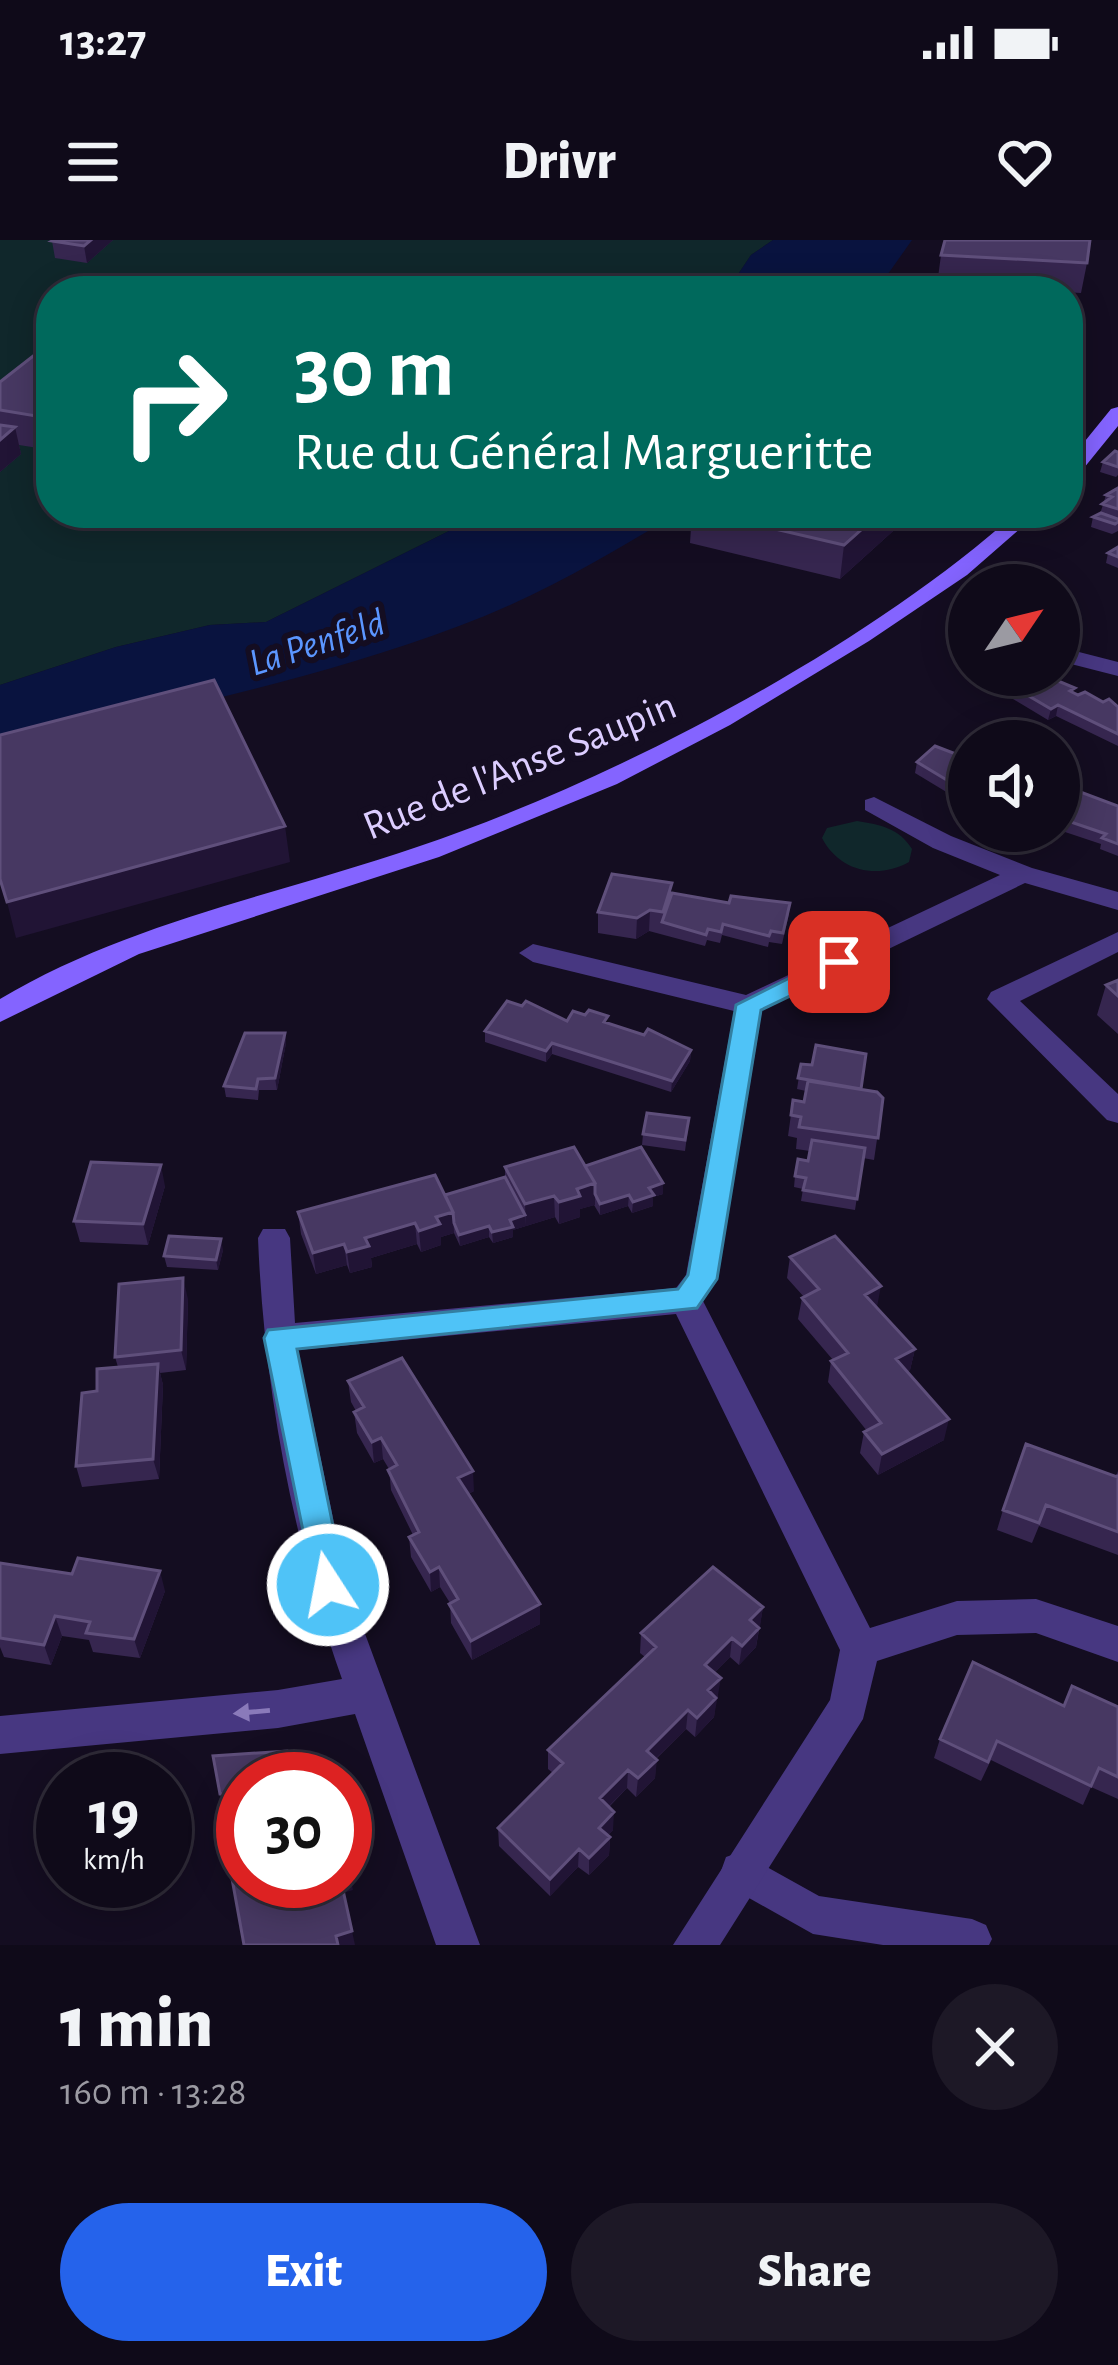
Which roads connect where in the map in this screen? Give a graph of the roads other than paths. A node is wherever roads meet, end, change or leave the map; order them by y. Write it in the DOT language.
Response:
graph roads {
  1 [pos="1118,413"];
  2 [pos="1083,456"];
  3 [pos="1009,528"];
  4 [pos="1080,659"];
  5 [pos="1118,669"];
  6 [pos="874,806"];
  7 [pos="1023,874"];
  8 [pos="1118,901"];
  9 [pos="1118,941"];
  10 [pos="533,953"];
  11 [pos="749,1005"];
  12 [pos="0,1012"];
  13 [pos="1118,1112"];
  14 [pos="274,1238"];
  15 [pos="686,1300"];
  16 [pos="279,1338"];
  17 [pos="1118,1644"];
  18 [pos="860,1649"];
  19 [pos="367,1693"];
  20 [pos="0,1735"];
  21 [pos="740,1871"];
  22 [pos="973,1939"];
  23 [pos="458,1945"];
  24 [pos="695,1945"];
  1 -- 2 [label="street"];
  3 -- 12 [label="street, Rue de l'Anse Saupin"];
  4 -- 5 [label="street"];
  6 -- 7 [label="street"];
  7 -- 8 [label="street"];
  7 -- 11 [label="street"];
  9 -- 13 [label="street"];
  10 -- 11 [label="street"];
  11 -- 15 [label="street"];
  14 -- 16 [label="street"];
  15 -- 16 [label="street"];
  15 -- 18 [label="street"];
  16 -- 19 [label="street"];
  17 -- 18 [label="street"];
  18 -- 21 [label="street"];
  19 -- 20 [label="street, one-way"];
  19 -- 23 [label="street"];
  21 -- 22 [label="lane"];
  21 -- 24 [label="street"];
}
